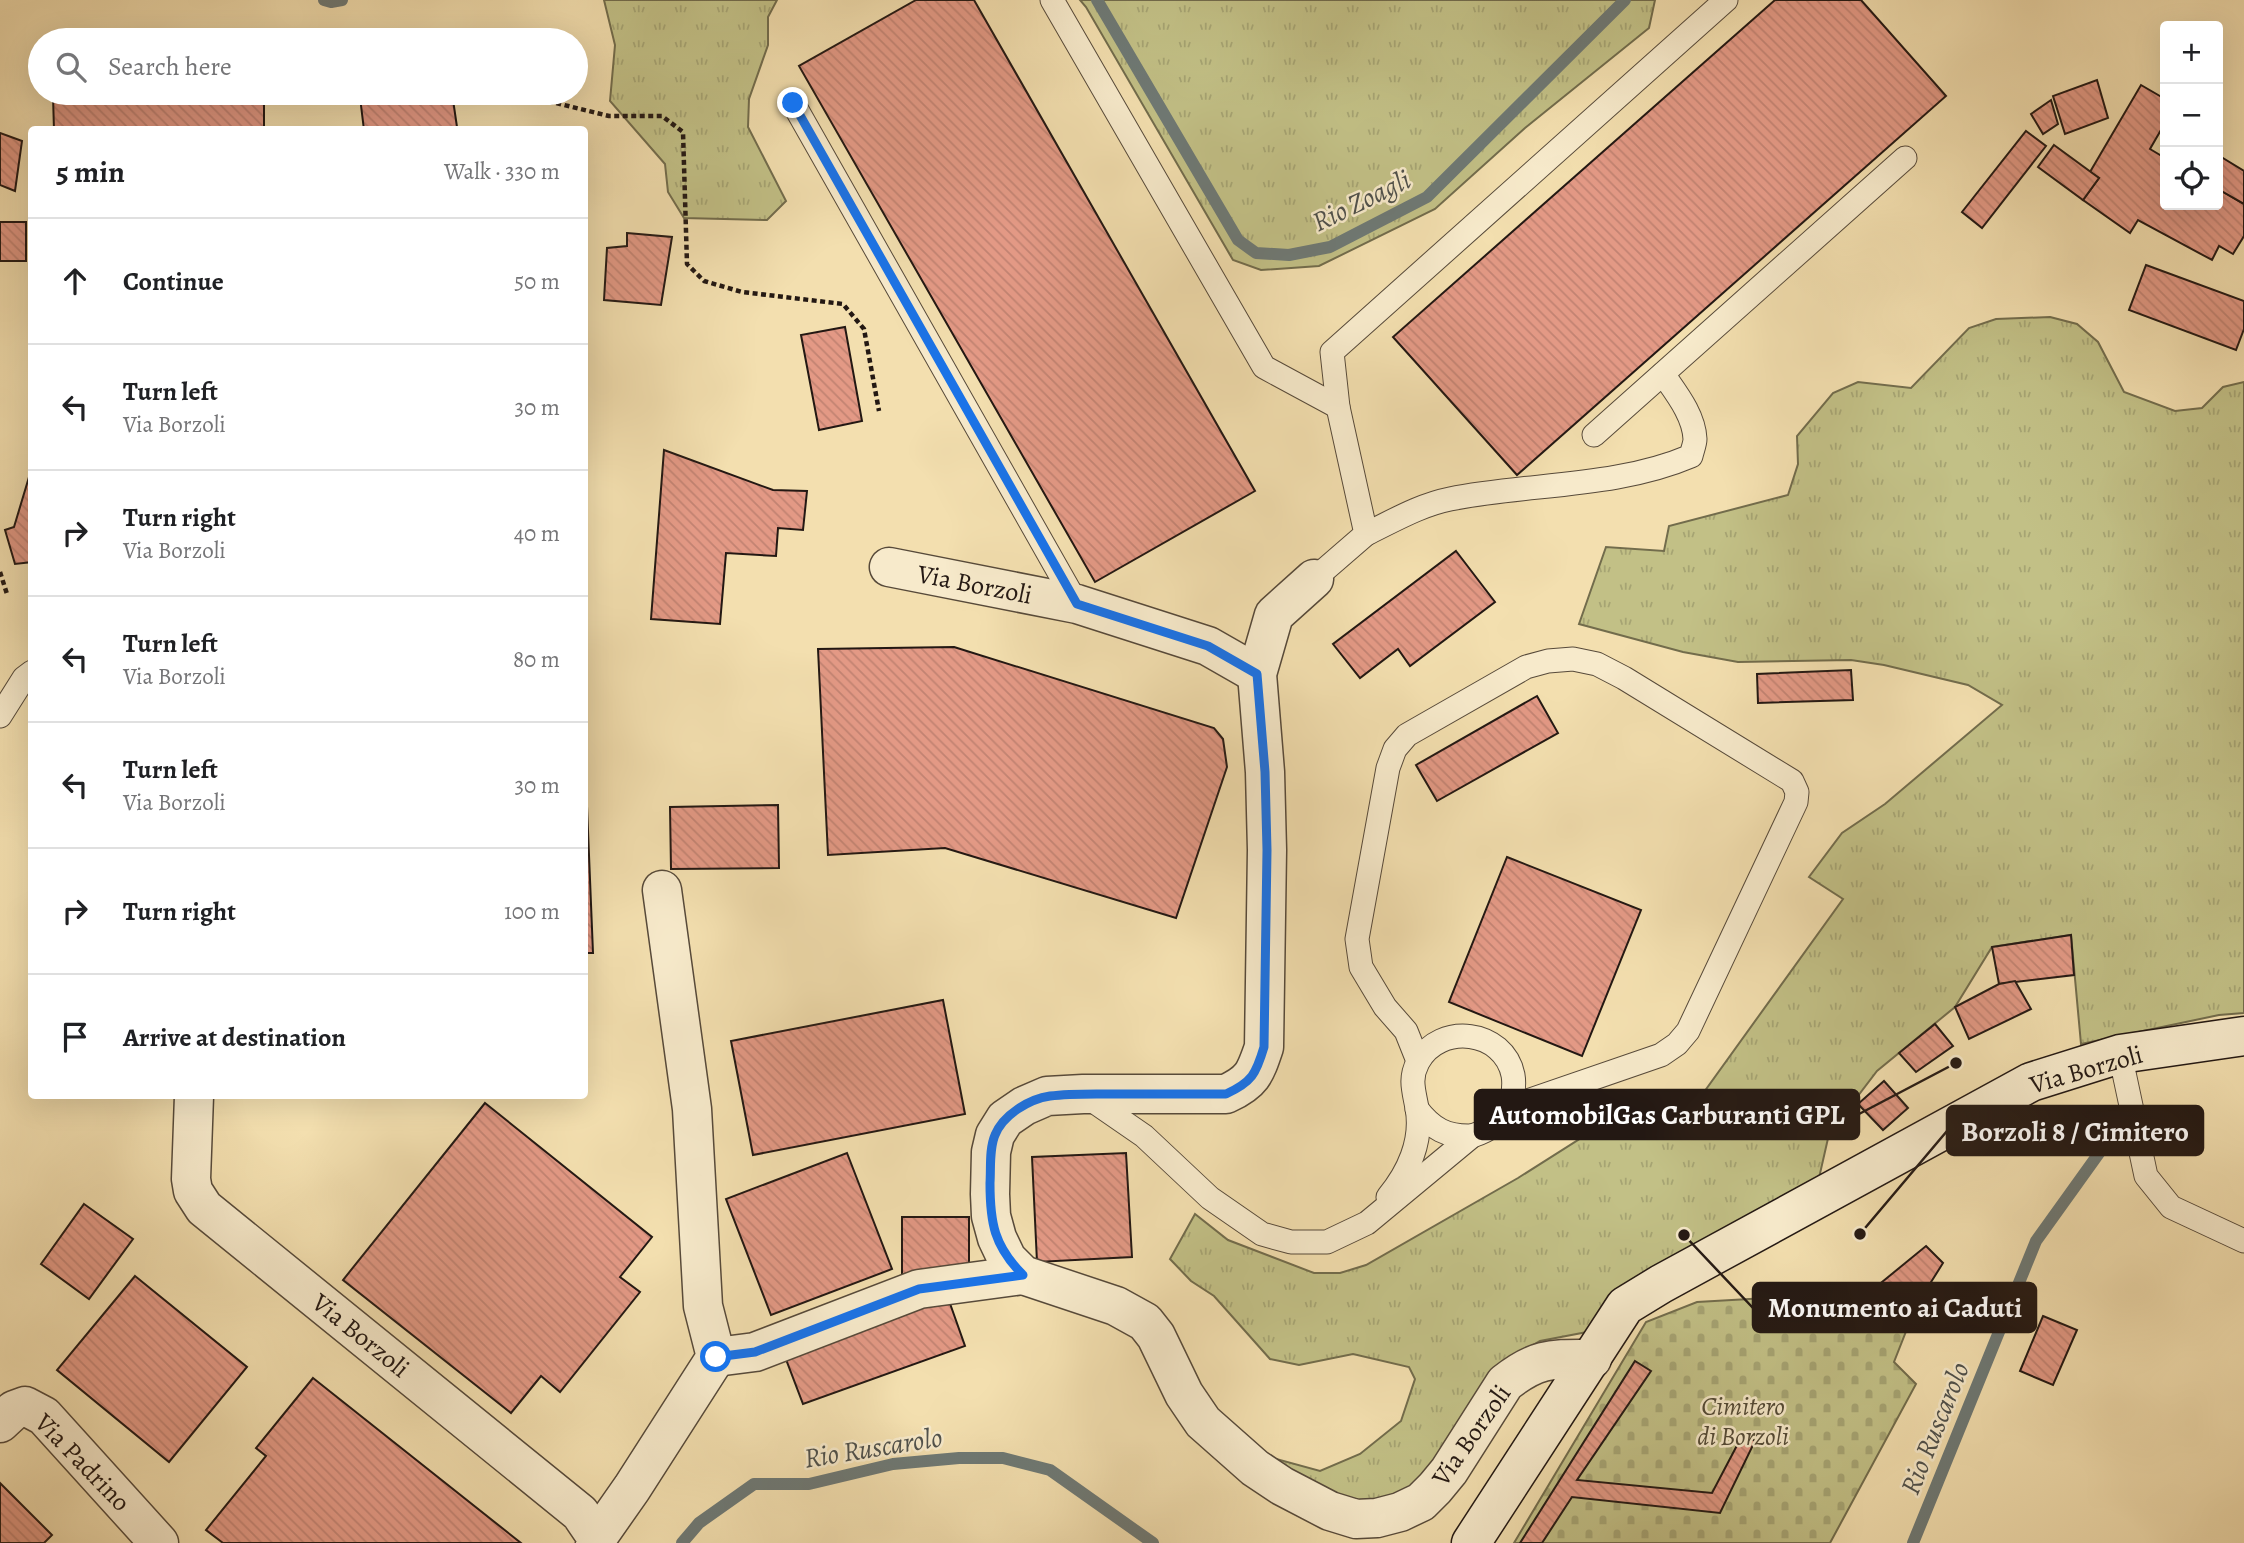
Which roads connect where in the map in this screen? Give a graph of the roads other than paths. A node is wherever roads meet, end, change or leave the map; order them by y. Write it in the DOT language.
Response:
graph roads {
  1 [pos="1052,0"];
  2 [pos="1726,0"];
  3 [pos="793,103"];
  4 [pos="1905,158"];
  5 [pos="1663,374"];
  6 [pos="1338,407"];
  7 [pos="1594,435"];
  8 [pos="1366,534"];
  9 [pos="889,567"];
  10 [pos="1314,579"];
  11 [pos="1077,604"];
  12 [pos="28,674"];
  13 [pos="1257,674"];
  14 [pos="0,716"];
  15 [pos="662,890"];
  16 [pos="2244,1036"];
  17 [pos="2120,1054"];
  18 [pos="1418,1061"];
  19 [pos="1083,1094"];
  20 [pos="194,1099"];
  21 [pos="1510,1107"];
  22 [pos="1418,1109"];
  23 [pos="1472,1136"];
  24 [pos="1367,1223"];
  25 [pos="2244,1241"];
  26 [pos="1023,1275"];
  27 [pos="716,1357"];
  28 [pos="1592,1359"];
  29 [pos="0,1423"];
  30 [pos="596,1540"];
  31 [pos="159,1543"];
  32 [pos="1471,1543"];
  1 -- 6 [label="lane"];
  2 -- 6 [label="lane"];
  3 -- 11 [label="lane"];
  4 -- 5 [label="lane"];
  5 -- 7 [label="lane"];
  5 -- 8 [label="lane"];
  6 -- 8 [label="lane"];
  8 -- 10 [label="lane"];
  9 -- 11 [label="street, Via Borzoli"];
  10 -- 13 [label="street"];
  11 -- 13 [label="street, Via Borzoli"];
  12 -- 14 [label="lane"];
  13 -- 19 [label="street"];
  15 -- 27 [label="street"];
  16 -- 17 [label="street, Via Borzoli"];
  17 -- 25 [label="lane"];
  17 -- 28 [label="street, Via Borzoli"];
  18 -- 21 [label="lane"];
  18 -- 21 [label="lane"];
  18 -- 22 [label="lane"];
  19 -- 24 [label="lane"];
  19 -- 26 [label="street"];
  20 -- 30 [label="street, Via Borzoli"];
  21 -- 23 [label="lane"];
  22 -- 23 [label="lane"];
  22 -- 24 [label="lane"];
  23 -- 24 [label="lane"];
  26 -- 27 [label="street"];
  26 -- 28 [label="street, Via Borzoli"];
  27 -- 30 [label="street"];
  28 -- 32 [label="street, Via Borzoli"];
  29 -- 31 [label="street, Via Padrino"];
}
